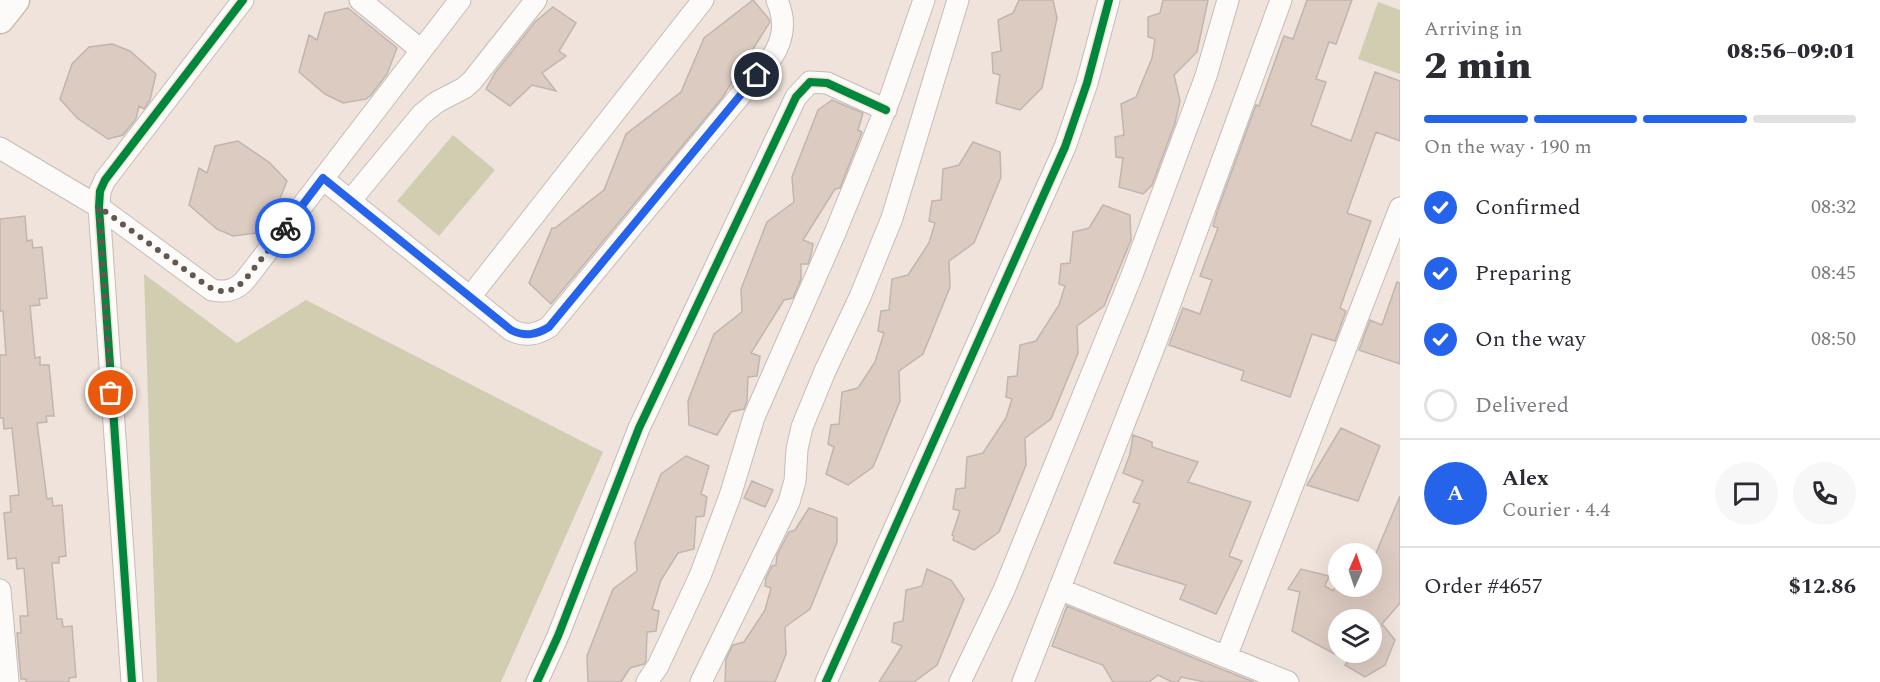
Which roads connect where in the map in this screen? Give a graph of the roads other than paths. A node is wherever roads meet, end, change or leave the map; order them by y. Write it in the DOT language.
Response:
graph roads {
  1 [pos="15,0"];
  2 [pos="243,0"];
  3 [pos="360,0"];
  4 [pos="460,0"];
  5 [pos="536,0"];
  6 [pos="703,0"];
  7 [pos="777,0"];
  8 [pos="924,0"];
  9 [pos="958,0"];
  10 [pos="1109,0"];
  11 [pos="1228,0"];
  12 [pos="1281,0"];
  13 [pos="0,19"];
  14 [pos="421,50"];
  15 [pos="885,110"];
  16 [pos="0,148"];
  17 [pos="323,178"];
  18 [pos="350,201"];
  19 [pos="99,207"];
  20 [pos="1400,208"];
  21 [pos="470,297"];
  22 [pos="1059,589"];
  23 [pos="0,590"];
  24 [pos="1226,657"];
  25 [pos="8,682"];
  26 [pos="132,682"];
  27 [pos="537,682"];
  28 [pos="647,682"];
  29 [pos="701,682"];
  30 [pos="826,682"];
  31 [pos="960,682"];
  32 [pos="1023,682"];
  33 [pos="1288,682"];
  1 -- 13 [label="street"];
  2 -- 19 [label="street"];
  3 -- 14 [label="street"];
  4 -- 14 [label="street"];
  5 -- 18 [label="street"];
  6 -- 21 [label="street"];
  7 -- 21 [label="street"];
  8 -- 15 [label="street"];
  9 -- 29 [label="street"];
  10 -- 30 [label="street"];
  11 -- 31 [label="street"];
  12 -- 22 [label="street"];
  14 -- 17 [label="street"];
  15 -- 27 [label="street"];
  15 -- 28 [label="street"];
  16 -- 19 [label="street"];
  17 -- 18 [label="street"];
  17 -- 19 [label="street"];
  18 -- 21 [label="street"];
  19 -- 26 [label="street"];
  20 -- 24 [label="street"];
  22 -- 24 [label="street"];
  22 -- 32 [label="street"];
  23 -- 25 [label="street"];
  24 -- 33 [label="street"];
}
